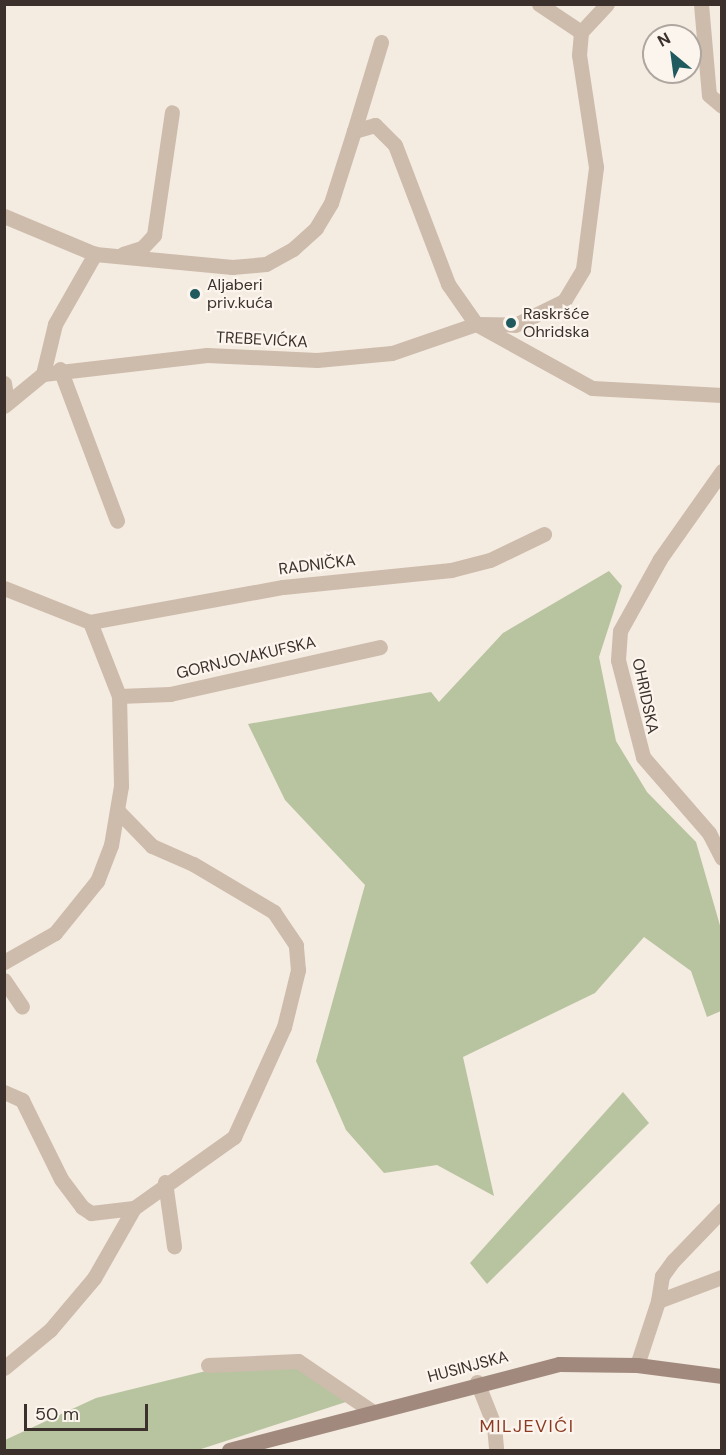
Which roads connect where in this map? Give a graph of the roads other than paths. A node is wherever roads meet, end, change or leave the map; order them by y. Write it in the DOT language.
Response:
graph roads {
  1 [pos="539,4"];
  2 [pos="607,4"];
  3 [pos="701,4"];
  4 [pos="581,32"];
  5 [pos="381,42"];
  6 [pos="722,106"];
  7 [pos="172,112"];
  8 [pos="354,131"];
  9 [pos="4,216"];
  10 [pos="95,254"];
  11 [pos="114,255"];
  12 [pos="476,324"];
  13 [pos="60,369"];
  14 [pos="43,374"];
  15 [pos="4,382"];
  16 [pos="722,395"];
  17 [pos="6,403"];
  18 [pos="722,471"];
  19 [pos="117,521"];
  20 [pos="544,534"];
  21 [pos="4,588"];
  22 [pos="90,622"];
  23 [pos="380,646"];
  24 [pos="119,696"];
  25 [pos="118,811"];
  26 [pos="722,858"];
  27 [pos="4,962"];
  28 [pos="4,980"];
  29 [pos="22,1007"];
  30 [pos="4,1092"];
  31 [pos="165,1182"];
  32 [pos="134,1208"];
  33 [pos="722,1210"];
  34 [pos="174,1246"];
  35 [pos="722,1277"];
  36 [pos="658,1301"];
  37 [pos="208,1365"];
  38 [pos="637,1365"];
  39 [pos="4,1368"];
  40 [pos="722,1376"];
  41 [pos="477,1382"];
  42 [pos="373,1412"];
  43 [pos="229,1450"];
  44 [pos="496,1450"];
  1 -- 4 [label="street"];
  2 -- 4 [label="street"];
  3 -- 6 [label="street"];
  4 -- 12 [label="street, TREBEVIĆKA"];
  5 -- 8 [label="street"];
  7 -- 11 [label="street"];
  8 -- 11 [label="street"];
  8 -- 12 [label="street"];
  9 -- 10 [label="street"];
  10 -- 11 [label="street"];
  10 -- 14 [label="street"];
  12 -- 13 [label="street, TREBEVIĆKA"];
  12 -- 16 [label="street"];
  13 -- 14 [label="street, TREBEVIĆKA"];
  13 -- 19 [label="street"];
  14 -- 17 [label="street, TREBEVIĆKA"];
  15 -- 17 [label="street, TREBEVIĆKA"];
  18 -- 26 [label="street, OHRIDSKA"];
  20 -- 22 [label="street, RADNIČKA"];
  21 -- 22 [label="street"];
  22 -- 24 [label="street"];
  23 -- 24 [label="street, GORNJOVAKUFSKA"];
  24 -- 25 [label="street"];
  25 -- 27 [label="street"];
  25 -- 31 [label="street"];
  28 -- 29 [label="street"];
  30 -- 32 [label="street"];
  31 -- 32 [label="street"];
  31 -- 34 [label="street"];
  32 -- 39 [label="street"];
  33 -- 36 [label="street"];
  35 -- 36 [label="street"];
  36 -- 38 [label="street"];
  37 -- 42 [label="street"];
  38 -- 40 [label="main road, HUSINJSKA"];
  38 -- 41 [label="main road, HUSINJSKA"];
  41 -- 42 [label="main road, HUSINJSKA"];
  41 -- 44 [label="street"];
  42 -- 43 [label="main road, HUSINJSKA"];
}
